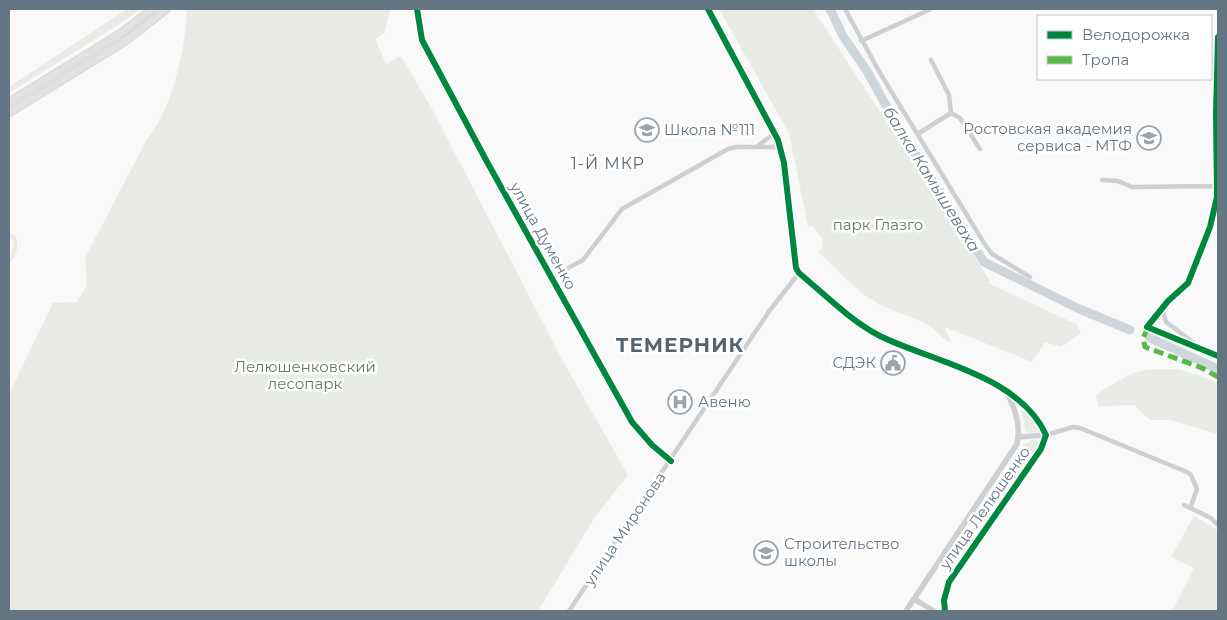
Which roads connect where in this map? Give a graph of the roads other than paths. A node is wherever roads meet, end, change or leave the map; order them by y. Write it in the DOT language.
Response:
graph roads {
  1 [pos="152,9"];
  2 [pos="167,9"];
  3 [pos="417,9"];
  4 [pos="708,9"];
  5 [pos="845,9"];
  6 [pos="931,9"];
  7 [pos="1218,37"];
  8 [pos="861,41"];
  9 [pos="931,60"];
  10 [pos="9,102"];
  11 [pos="9,113"];
  12 [pos="951,113"];
  13 [pos="774,133"];
  14 [pos="919,133"];
  15 [pos="759,145"];
  16 [pos="780,146"];
  17 [pos="980,149"];
  18 [pos="1218,168"];
  19 [pos="1102,180"];
  20 [pos="1217,186"];
  21 [pos="799,273"];
  22 [pos="551,277"];
  23 [pos="1030,277"];
  24 [pos="1162,309"];
  25 [pos="1199,347"];
  26 [pos="1218,356"];
  27 [pos="1005,389"];
  28 [pos="1046,435"];
  29 [pos="1018,436"];
  30 [pos="671,462"];
  31 [pos="1184,504"];
  32 [pos="1191,506"];
  33 [pos="1218,525"];
  34 [pos="914,599"];
  35 [pos="569,611"];
  36 [pos="906,611"];
  37 [pos="934,611"];
  38 [pos="945,611"];
  1 -- 10 [label="main road"];
  2 -- 11 [label="main road"];
  3 -- 22 [label="street, улица Думенко"];
  4 -- 13 [label="street"];
  5 -- 8 [label="street"];
  6 -- 8 [label="street"];
  7 -- 18 [label="street"];
  8 -- 14 [label="street"];
  9 -- 12 [label="street"];
  12 -- 14 [label="street"];
  12 -- 17 [label="street"];
  13 -- 15 [label="street"];
  13 -- 16 [label="street"];
  14 -- 23 [label="street"];
  15 -- 16 [label="street"];
  15 -- 22 [label="street"];
  16 -- 21 [label="street"];
  18 -- 20 [label="street"];
  19 -- 20 [label="street"];
  20 -- 24 [label="street"];
  21 -- 27 [label="street, улица Лелюшенко"];
  21 -- 30 [label="street, улица Миронова"];
  22 -- 30 [label="street, улица Думенко"];
  24 -- 25 [label="street"];
  24 -- 25 [label="street"];
  25 -- 26 [label="street"];
  27 -- 28 [label="street, улица Лелюшенко"];
  27 -- 29 [label="street, улица Лелюшенко"];
  28 -- 29 [label="street"];
  28 -- 32 [label="street"];
  28 -- 38 [label="street, улица Лелюшенко"];
  29 -- 34 [label="street, улица Лелюшенко"];
  30 -- 35 [label="street, улица Миронова"];
  31 -- 32 [label="street"];
  32 -- 33 [label="street"];
  34 -- 36 [label="street, улица Лелюшенко"];
  34 -- 37 [label="street"];
}
